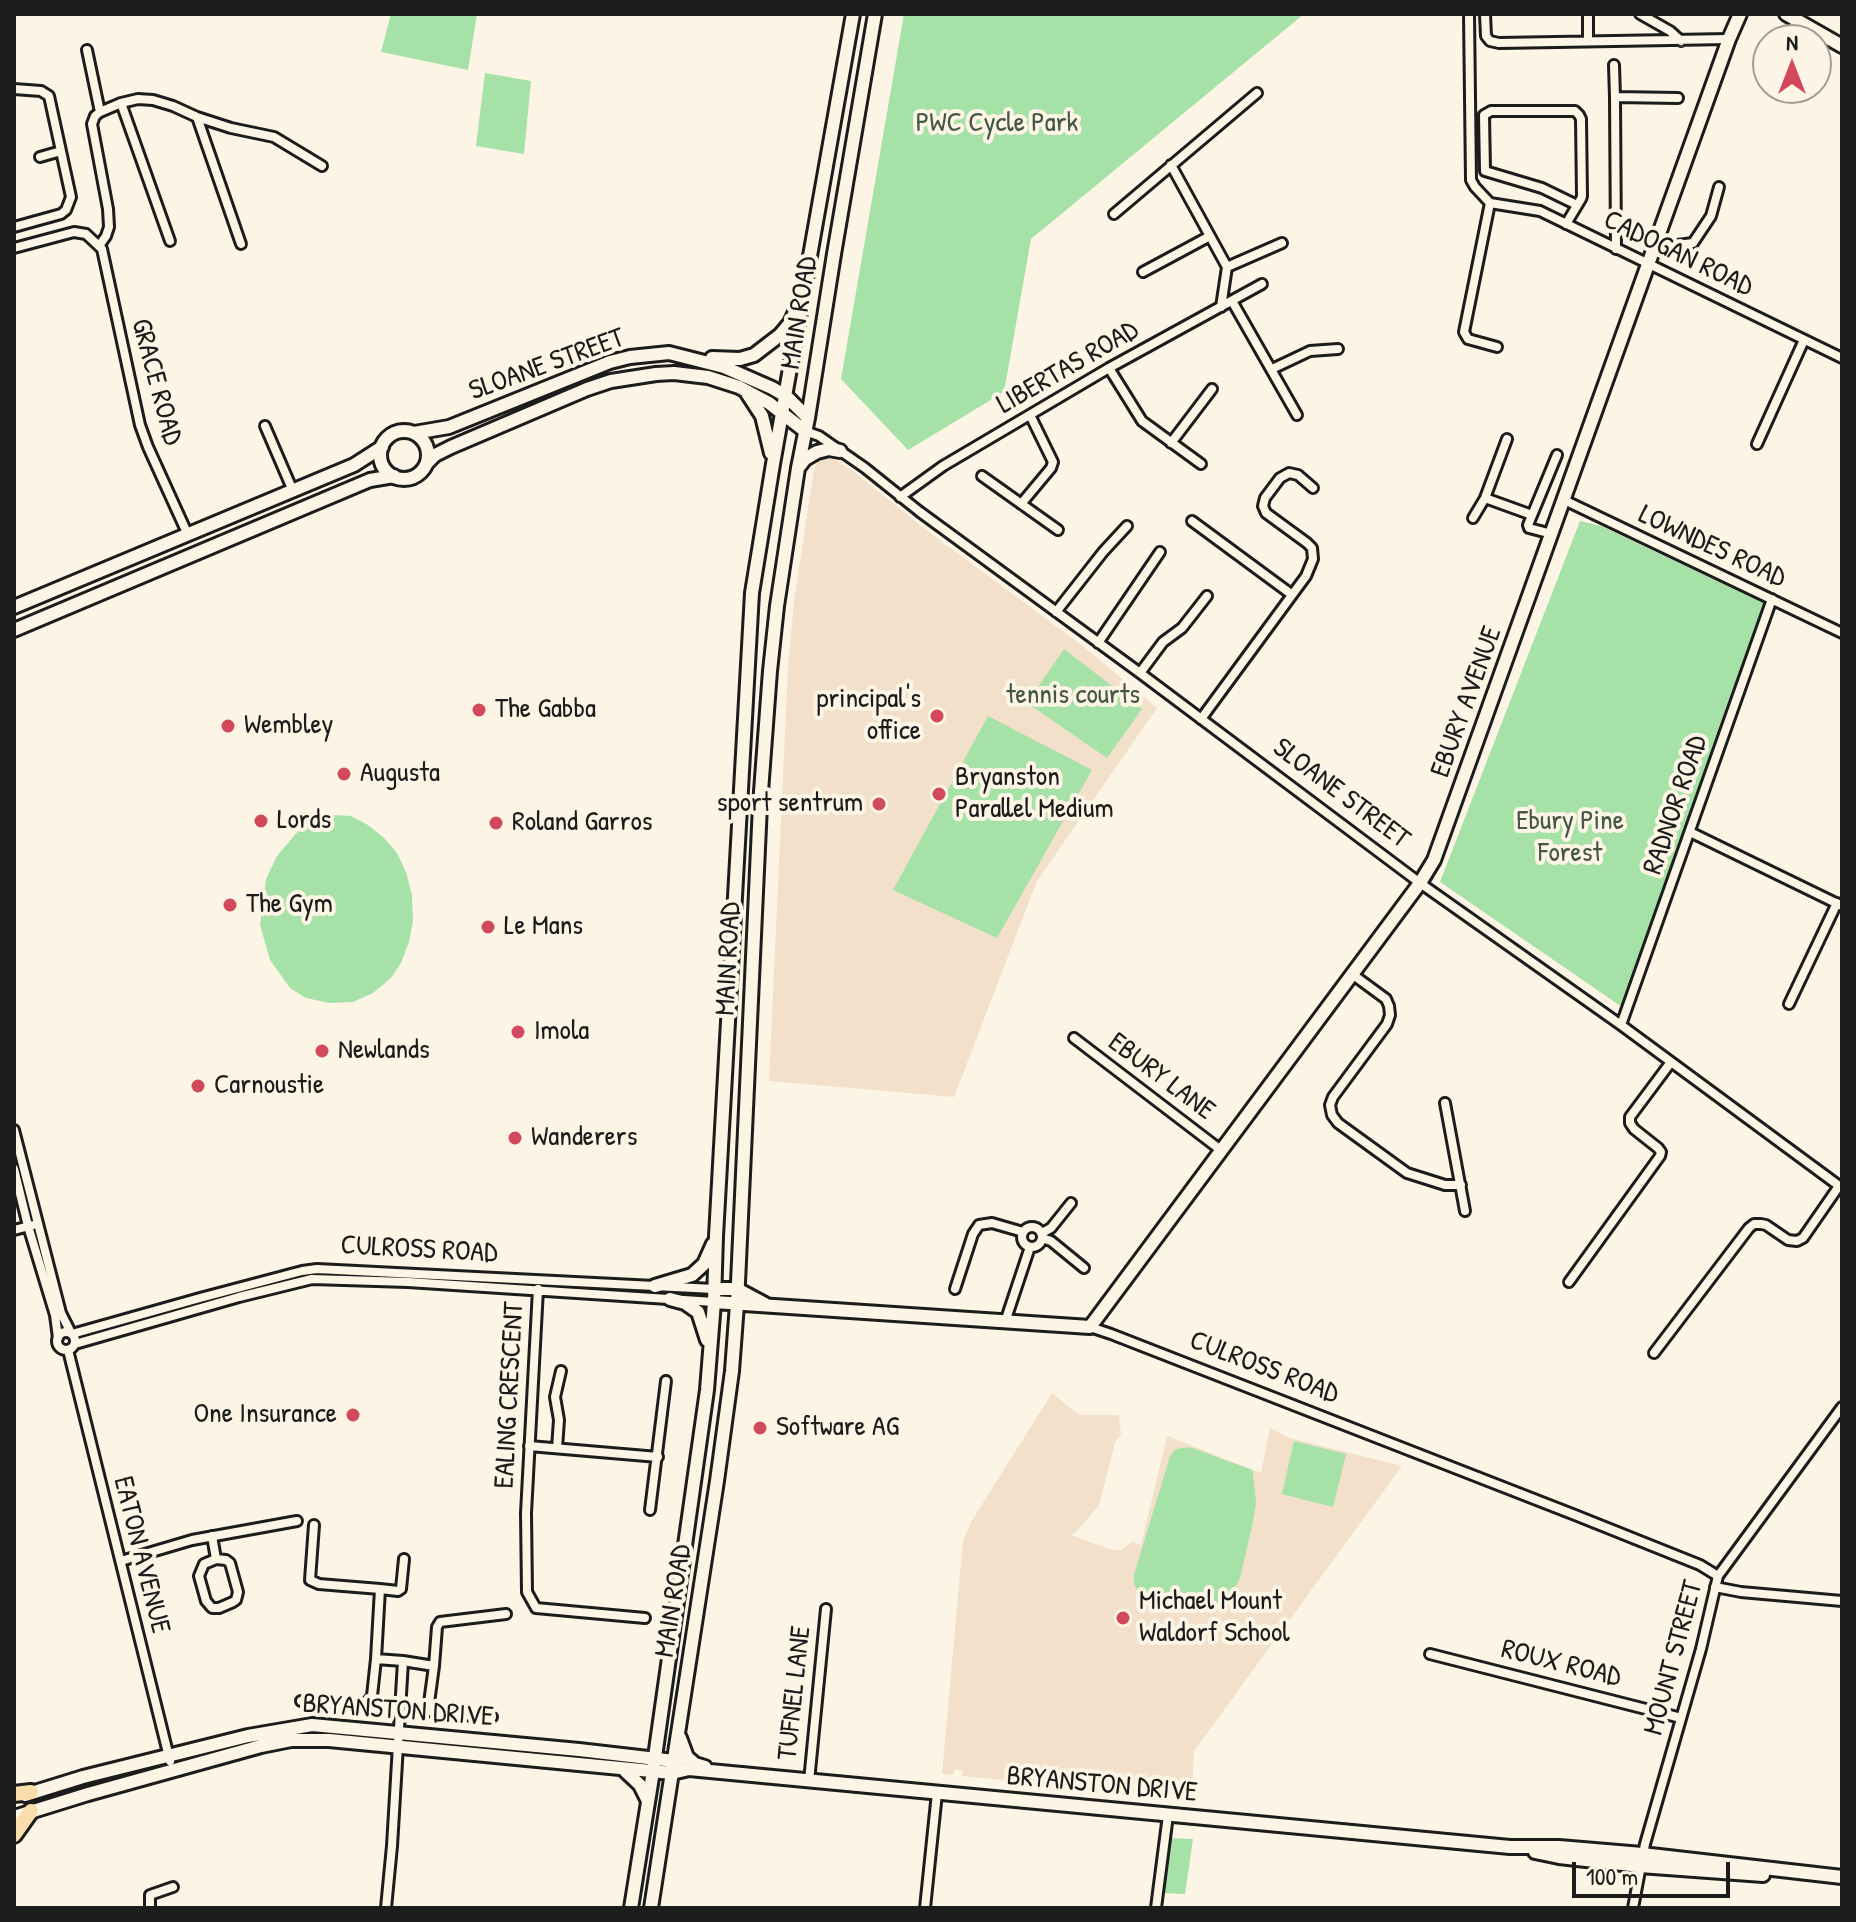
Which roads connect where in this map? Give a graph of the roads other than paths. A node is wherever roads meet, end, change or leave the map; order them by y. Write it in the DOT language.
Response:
graph roads {
  1 [pos="853,14"];
  2 [pos="875,14"];
  3 [pos="1469,14"];
  4 [pos="1485,14"];
  5 [pos="1640,14"];
  6 [pos="1740,14"];
  7 [pos="1786,14"];
  8 [pos="1588,15"];
  9 [pos="1729,39"];
  10 [pos="1588,41"];
  11 [pos="1681,41"];
  12 [pos="1842,46"];
  13 [pos="87,50"];
  14 [pos="1614,65"];
  15 [pos="14,89"];
  16 [pos="1257,93"];
  17 [pos="1615,97"];
  18 [pos="1678,98"];
  19 [pos="121,103"];
  20 [pos="100,112"];
  21 [pos="197,117"];
  22 [pos="61,151"];
  23 [pos="40,157"];
  24 [pos="1171,165"];
  25 [pos="322,166"];
  26 [pos="1719,187"];
  27 [pos="1490,203"];
  28 [pos="1577,205"];
  29 [pos="1114,214"];
  30 [pos="1566,224"];
  31 [pos="14,227"];
  32 [pos="1210,236"];
  33 [pos="170,241"];
  34 [pos="1282,243"];
  35 [pos="241,244"];
  36 [pos="99,246"];
  37 [pos="14,248"];
  38 [pos="1654,248"];
  39 [pos="1616,249"];
  40 [pos="1649,264"];
  41 [pos="1227,267"];
  42 [pos="1143,272"];
  43 [pos="1262,284"];
  44 [pos="801,300"];
  45 [pos="1232,301"];
  46 [pos="1221,307"];
  47 [pos="1804,340"];
  48 [pos="1497,347"];
  49 [pos="1338,349"];
  50 [pos="669,353"];
  51 [pos="1842,358"];
  52 [pos="1109,368"];
  53 [pos="1272,369"];
  54 [pos="1212,389"];
  55 [pos="746,391"];
  56 [pos="786,396"];
  57 [pos="783,414"];
  58 [pos="1030,415"];
  59 [pos="1297,415"];
  60 [pos="265,426"];
  61 [pos="809,427"];
  62 [pos="414,433"];
  63 [pos="1507,439"];
  64 [pos="1171,443"];
  65 [pos="1757,444"];
  66 [pos="382,447"];
  67 [pos="840,451"];
  68 [pos="1557,455"];
  69 [pos="427,463"];
  70 [pos="773,464"];
  71 [pos="1201,464"];
  72 [pos="798,468"];
  73 [pos="338,472"];
  74 [pos="394,476"];
  75 [pos="982,476"];
  76 [pos="353,487"];
  77 [pos="1313,488"];
  78 [pos="292,491"];
  79 [pos="900,497"];
  80 [pos="1485,498"];
  81 [pos="325,499"];
  82 [pos="1564,500"];
  83 [pos="1021,504"];
  84 [pos="1532,515"];
  85 [pos="1473,518"];
  86 [pos="1192,521"];
  87 [pos="264,525"];
  88 [pos="1127,526"];
  89 [pos="1058,530"];
  90 [pos="1552,534"];
  91 [pos="188,535"];
  92 [pos="1160,552"];
  93 [pos="1291,594"];
  94 [pos="1207,596"];
  95 [pos="1772,599"];
  96 [pos="14,607"];
  97 [pos="1056,612"];
  98 [pos="14,630"];
  99 [pos="1842,633"];
  100 [pos="1098,643"];
  101 [pos="1140,673"];
  102 [pos="1201,719"];
  103 [pos="1690,832"];
  104 [pos="1420,883"];
  105 [pos="1840,904"];
  106 [pos="1352,974"];
  107 [pos="1789,1004"];
  108 [pos="1621,1025"];
  109 [pos="1074,1038"];
  110 [pos="1671,1062"];
  111 [pos="1445,1103"];
  112 [pos="14,1130"];
  113 [pos="1222,1151"];
  114 [pos="14,1169"];
  115 [pos="1461,1185"];
  116 [pos="1841,1187"];
  117 [pos="1071,1203"];
  118 [pos="1465,1211"];
  119 [pos="33,1225"];
  120 [pos="14,1230"];
  121 [pos="1023,1232"];
  122 [pos="716,1236"];
  123 [pos="1042,1236"];
  124 [pos="1030,1247"];
  125 [pos="1084,1268"];
  126 [pos="538,1280"];
  127 [pos="1569,1282"];
  128 [pos="655,1286"];
  129 [pos="714,1289"];
  130 [pos="737,1289"];
  131 [pos="955,1289"];
  132 [pos="538,1291"];
  133 [pos="670,1299"];
  134 [pos="714,1302"];
  135 [pos="737,1304"];
  136 [pos="768,1306"];
  137 [pos="1005,1322"];
  138 [pos="1090,1327"];
  139 [pos="72,1333"];
  140 [pos="58,1338"];
  141 [pos="72,1347"];
  142 [pos="710,1351"];
  143 [pos="1654,1353"];
  144 [pos="561,1371"];
  145 [pos="666,1381"];
  146 [pos="1842,1407"];
  147 [pos="529,1446"];
  148 [pos="557,1448"];
  149 [pos="658,1457"];
  150 [pos="650,1510"];
  151 [pos="297,1521"];
  152 [pos="314,1525"];
  153 [pos="212,1536"];
  154 [pos="216,1559"];
  155 [pos="404,1559"];
  156 [pos="121,1561"];
  157 [pos="1718,1576"];
  158 [pos="1715,1587"];
  159 [pos="380,1589"];
  160 [pos="1842,1601"];
  161 [pos="826,1609"];
  162 [pos="506,1614"];
  163 [pos="645,1618"];
  164 [pos="1430,1654"];
  165 [pos="376,1659"];
  166 [pos="403,1661"];
  167 [pos="434,1666"];
  168 [pos="301,1701"];
  169 [pos="492,1717"];
  170 [pos="1681,1718"];
  171 [pos="679,1727"];
  172 [pos="398,1732"];
  173 [pos="398,1746"];
  174 [pos="168,1755"];
  175 [pos="654,1765"];
  176 [pos="673,1767"];
  177 [pos="622,1768"];
  178 [pos="173,1770"];
  179 [pos="720,1772"];
  180 [pos="809,1781"];
  181 [pos="31,1792"];
  182 [pos="937,1793"];
  183 [pos="14,1796"];
  184 [pos="648,1801"];
  185 [pos="31,1811"];
  186 [pos="1168,1815"];
  187 [pos="14,1817"];
  188 [pos="14,1835"];
  189 [pos="1641,1860"];
  190 [pos="1842,1877"];
  191 [pos="173,1887"];
  192 [pos="150,1908"];
  193 [pos="386,1908"];
  194 [pos="631,1908"];
  195 [pos="651,1908"];
  196 [pos="925,1908"];
  197 [pos="1156,1908"];
  198 [pos="1633,1908"];
  1 -- 44 [label="main road, MAIN ROAD"];
  2 -- 61 [label="main road, MAIN ROAD"];
  3 -- 27 [label="street"];
  4 -- 10 [label="street"];
  5 -- 11 [label="street"];
  6 -- 9 [label="main road, EBURY AVENUE"];
  7 -- 12 [label="main road"];
  8 -- 10 [label="street"];
  9 -- 11 [label="street"];
  9 -- 38 [label="main road, EBURY AVENUE"];
  10 -- 11 [label="street"];
  13 -- 20 [label="street"];
  14 -- 17 [label="street"];
  15 -- 22 [label="street"];
  16 -- 24 [label="street"];
  17 -- 18 [label="street"];
  17 -- 39 [label="street"];
  19 -- 20 [label="street"];
  19 -- 21 [label="street"];
  19 -- 33 [label="street"];
  20 -- 36 [label="street"];
  21 -- 25 [label="street"];
  21 -- 35 [label="street"];
  22 -- 23 [label="street"];
  22 -- 31 [label="street"];
  24 -- 29 [label="street"];
  24 -- 32 [label="street"];
  26 -- 38 [label="street"];
  27 -- 30 [label="street, CADOGAN ROAD"];
  27 -- 48 [label="street"];
  28 -- 28 [label="street"];
  28 -- 30 [label="street"];
  30 -- 39 [label="street, CADOGAN ROAD"];
  32 -- 41 [label="street"];
  32 -- 42 [label="street"];
  34 -- 41 [label="street"];
  36 -- 37 [label="street, GRACE ROAD"];
  36 -- 91 [label="street, GRACE ROAD"];
  38 -- 40 [label="main road, EBURY AVENUE"];
  39 -- 40 [label="street, CADOGAN ROAD"];
  40 -- 47 [label="street, CADOGAN ROAD"];
  40 -- 82 [label="main road, EBURY AVENUE"];
  41 -- 46 [label="street"];
  43 -- 45 [label="street, LIBERTAS ROAD"];
  44 -- 50 [label="main road"];
  44 -- 56 [label="main road, MAIN ROAD"];
  45 -- 46 [label="street, LIBERTAS ROAD"];
  45 -- 53 [label="street"];
  46 -- 52 [label="street, LIBERTAS ROAD"];
  47 -- 51 [label="street, CADOGAN ROAD"];
  47 -- 65 [label="street"];
  49 -- 53 [label="street"];
  50 -- 56 [label="main road, SLOANE STREET"];
  50 -- 62 [label="main road, SLOANE STREET"];
  52 -- 58 [label="street, LIBERTAS ROAD"];
  52 -- 64 [label="street"];
  53 -- 59 [label="street"];
  54 -- 64 [label="street"];
  55 -- 57 [label="main road, SLOANE STREET"];
  55 -- 69 [label="main road, SLOANE STREET"];
  55 -- 70 [label="main road"];
  56 -- 57 [label="main road, MAIN ROAD"];
  56 -- 61 [label="main road, SLOANE STREET"];
  57 -- 61 [label="main road, SLOANE STREET"];
  57 -- 70 [label="main road, MAIN ROAD"];
  58 -- 79 [label="street, LIBERTAS ROAD"];
  58 -- 83 [label="street"];
  60 -- 78 [label="street"];
  61 -- 67 [label="street, SLOANE STREET"];
  61 -- 72 [label="main road, MAIN ROAD"];
  62 -- 66 [label="main road"];
  62 -- 69 [label="main road"];
  63 -- 80 [label="street"];
  64 -- 71 [label="street"];
  66 -- 73 [label="main road"];
  66 -- 74 [label="main road"];
  67 -- 72 [label="main road"];
  67 -- 79 [label="street, SLOANE STREET"];
  68 -- 84 [label="street"];
  69 -- 74 [label="main road"];
  70 -- 122 [label="main road, MAIN ROAD"];
  72 -- 130 [label="main road, MAIN ROAD"];
  73 -- 76 [label="main road"];
  73 -- 78 [label="main road"];
  74 -- 76 [label="main road"];
  75 -- 83 [label="street"];
  76 -- 81 [label="main road"];
  77 -- 93 [label="street"];
  78 -- 81 [label="main road"];
  78 -- 91 [label="main road"];
  79 -- 97 [label="street, SLOANE STREET"];
  80 -- 84 [label="street"];
  80 -- 85 [label="street"];
  81 -- 87 [label="main road"];
  82 -- 90 [label="main road, EBURY AVENUE"];
  82 -- 95 [label="street, LOWNDES ROAD"];
  83 -- 89 [label="street"];
  84 -- 90 [label="street"];
  86 -- 93 [label="street"];
  87 -- 91 [label="main road"];
  87 -- 98 [label="main road"];
  88 -- 97 [label="street"];
  90 -- 104 [label="main road, EBURY AVENUE"];
  91 -- 96 [label="main road"];
  92 -- 100 [label="street"];
  93 -- 102 [label="street"];
  94 -- 101 [label="street"];
  95 -- 99 [label="street, LOWNDES ROAD"];
  95 -- 103 [label="street, RADNOR ROAD"];
  97 -- 100 [label="street, SLOANE STREET"];
  100 -- 101 [label="street, SLOANE STREET"];
  101 -- 102 [label="street, SLOANE STREET"];
  102 -- 104 [label="street, SLOANE STREET"];
  103 -- 105 [label="street"];
  103 -- 108 [label="street, RADNOR ROAD"];
  104 -- 106 [label="main road, EBURY AVENUE"];
  104 -- 108 [label="street, SLOANE STREET"];
  105 -- 107 [label="street"];
  106 -- 113 [label="main road, EBURY AVENUE"];
  106 -- 115 [label="street"];
  108 -- 110 [label="street, SLOANE STREET"];
  109 -- 113 [label="street, EBURY LANE"];
  110 -- 116 [label="street, SLOANE STREET"];
  110 -- 127 [label="street"];
  111 -- 115 [label="street"];
  112 -- 119 [label="street"];
  113 -- 138 [label="main road, EBURY AVENUE"];
  114 -- 119 [label="street"];
  115 -- 118 [label="street"];
  116 -- 143 [label="street"];
  117 -- 123 [label="street"];
  119 -- 120 [label="street"];
  119 -- 139 [label="street"];
  119 -- 140 [label="street"];
  121 -- 123 [label="street"];
  121 -- 124 [label="street"];
  121 -- 131 [label="street"];
  122 -- 128 [label="main road"];
  122 -- 129 [label="main road, MAIN ROAD"];
  123 -- 124 [label="street"];
  123 -- 125 [label="street"];
  124 -- 137 [label="street"];
  126 -- 128 [label="street, CULROSS ROAD"];
  126 -- 132 [label="street, EALING CRESCENT"];
  126 -- 139 [label="street, CULROSS ROAD"];
  128 -- 129 [label="street, CULROSS ROAD"];
  129 -- 130 [label="main road, CULROSS ROAD"];
  129 -- 134 [label="main road, MAIN ROAD"];
  130 -- 135 [label="main road, MAIN ROAD"];
  130 -- 136 [label="main road, CULROSS ROAD"];
  132 -- 133 [label="street, CULROSS ROAD"];
  132 -- 141 [label="street, CULROSS ROAD"];
  132 -- 147 [label="street, EALING CRESCENT"];
  133 -- 134 [label="street, CULROSS ROAD"];
  133 -- 142 [label="main road"];
  134 -- 135 [label="main road, CULROSS ROAD"];
  134 -- 142 [label="main road, MAIN ROAD"];
  135 -- 136 [label="main road, CULROSS ROAD"];
  135 -- 171 [label="main road, MAIN ROAD"];
  136 -- 137 [label="main road, CULROSS ROAD"];
  137 -- 138 [label="main road, CULROSS ROAD"];
  138 -- 157 [label="street, CULROSS ROAD"];
  139 -- 140 [label="street"];
  139 -- 141 [label="street"];
  140 -- 141 [label="street"];
  141 -- 156 [label="street, EATON AVENUE"];
  142 -- 175 [label="main road, MAIN ROAD"];
  144 -- 148 [label="street"];
  145 -- 149 [label="street"];
  146 -- 157 [label="street, MOUNT STREET"];
  147 -- 148 [label="street"];
  147 -- 163 [label="street, EALING CRESCENT"];
  148 -- 149 [label="street"];
  149 -- 150 [label="street"];
  151 -- 153 [label="street"];
  152 -- 159 [label="street"];
  153 -- 154 [label="street"];
  153 -- 156 [label="street"];
  154 -- 154 [label="street"];
  155 -- 159 [label="street"];
  156 -- 174 [label="street, EATON AVENUE"];
  157 -- 158 [label="street, MOUNT STREET"];
  158 -- 160 [label="street"];
  158 -- 170 [label="street, MOUNT STREET"];
  159 -- 165 [label="street"];
  161 -- 180 [label="street, TUFNEL LANE"];
  162 -- 167 [label="street"];
  164 -- 170 [label="street, ROUX ROAD"];
  165 -- 166 [label="street"];
  165 -- 168 [label="street"];
  166 -- 167 [label="street"];
  166 -- 172 [label="street"];
  167 -- 169 [label="street"];
  170 -- 189 [label="street, MOUNT STREET"];
  171 -- 176 [label="main road, MAIN ROAD"];
  171 -- 179 [label="main road"];
  172 -- 173 [label="street"];
  172 -- 174 [label="main road, BRYANSTON DRIVE"];
  172 -- 175 [label="main road, BRYANSTON DRIVE"];
  173 -- 177 [label="main road, BRYANSTON DRIVE"];
  173 -- 178 [label="main road, BRYANSTON DRIVE"];
  173 -- 193 [label="street"];
  174 -- 178 [label="street, EATON AVENUE"];
  174 -- 181 [label="main road, BRYANSTON DRIVE"];
  175 -- 176 [label="main road, BRYANSTON DRIVE"];
  175 -- 177 [label="main road, BRYANSTON DRIVE"];
  175 -- 184 [label="main road, MAIN ROAD"];
  176 -- 179 [label="main road, BRYANSTON DRIVE"];
  176 -- 195 [label="main road, MAIN ROAD"];
  177 -- 184 [label="main road"];
  178 -- 185 [label="main road, BRYANSTON DRIVE"];
  179 -- 180 [label="main road, BRYANSTON DRIVE"];
  180 -- 182 [label="main road, BRYANSTON DRIVE"];
  181 -- 183 [label="main road"];
  182 -- 186 [label="main road, BRYANSTON DRIVE"];
  182 -- 196 [label="street"];
  184 -- 194 [label="main road, MAIN ROAD"];
  185 -- 187 [label="main road, BRYANSTON DRIVE"];
  185 -- 188 [label="main road"];
  186 -- 189 [label="main road, BRYANSTON DRIVE"];
  186 -- 197 [label="street"];
  189 -- 190 [label="main road, BRYANSTON DRIVE"];
  189 -- 198 [label="street, MOUNT STREET"];
  191 -- 192 [label="street"];
}
